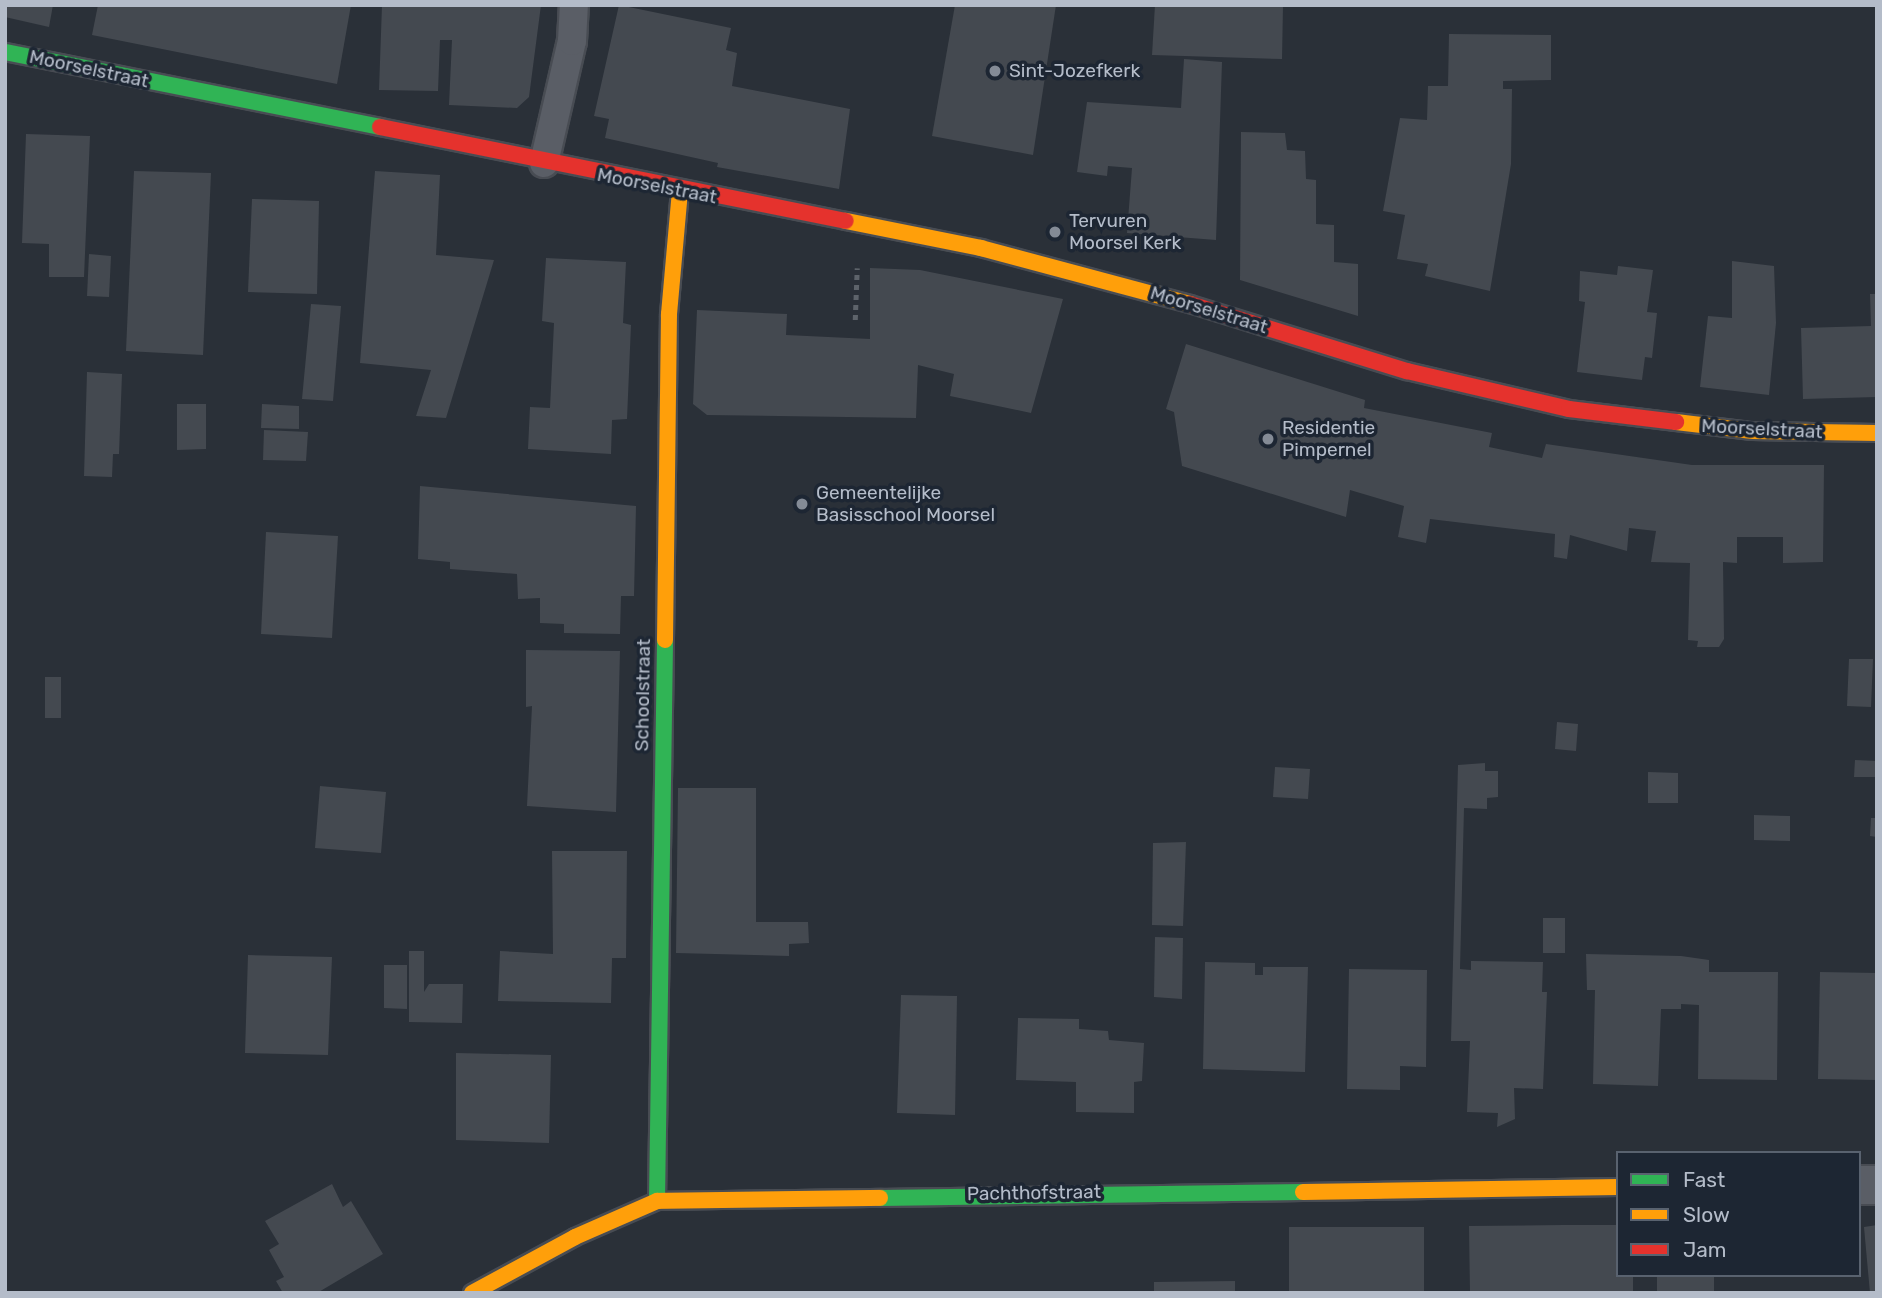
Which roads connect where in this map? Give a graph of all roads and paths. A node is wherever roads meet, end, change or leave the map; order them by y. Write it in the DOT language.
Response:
graph roads {
  1 [pos="574,5"];
  2 [pos="5,52"];
  3 [pos="544,163"];
  4 [pos="680,190"];
  5 [pos="1877,433"];
  6 [pos="1616,1187"];
  7 [pos="657,1201"];
  8 [pos="472,1293"];
  1 -- 3 [label="lane"];
  2 -- 3 [label="street, Moorselstraat"];
  3 -- 4 [label="street, Moorselstraat"];
  4 -- 5 [label="street, Moorselstraat"];
  4 -- 7 [label="street, Schoolstraat"];
  6 -- 7 [label="street, Pachthofstraat"];
  7 -- 8 [label="street, Pachthofstraat"];
}
